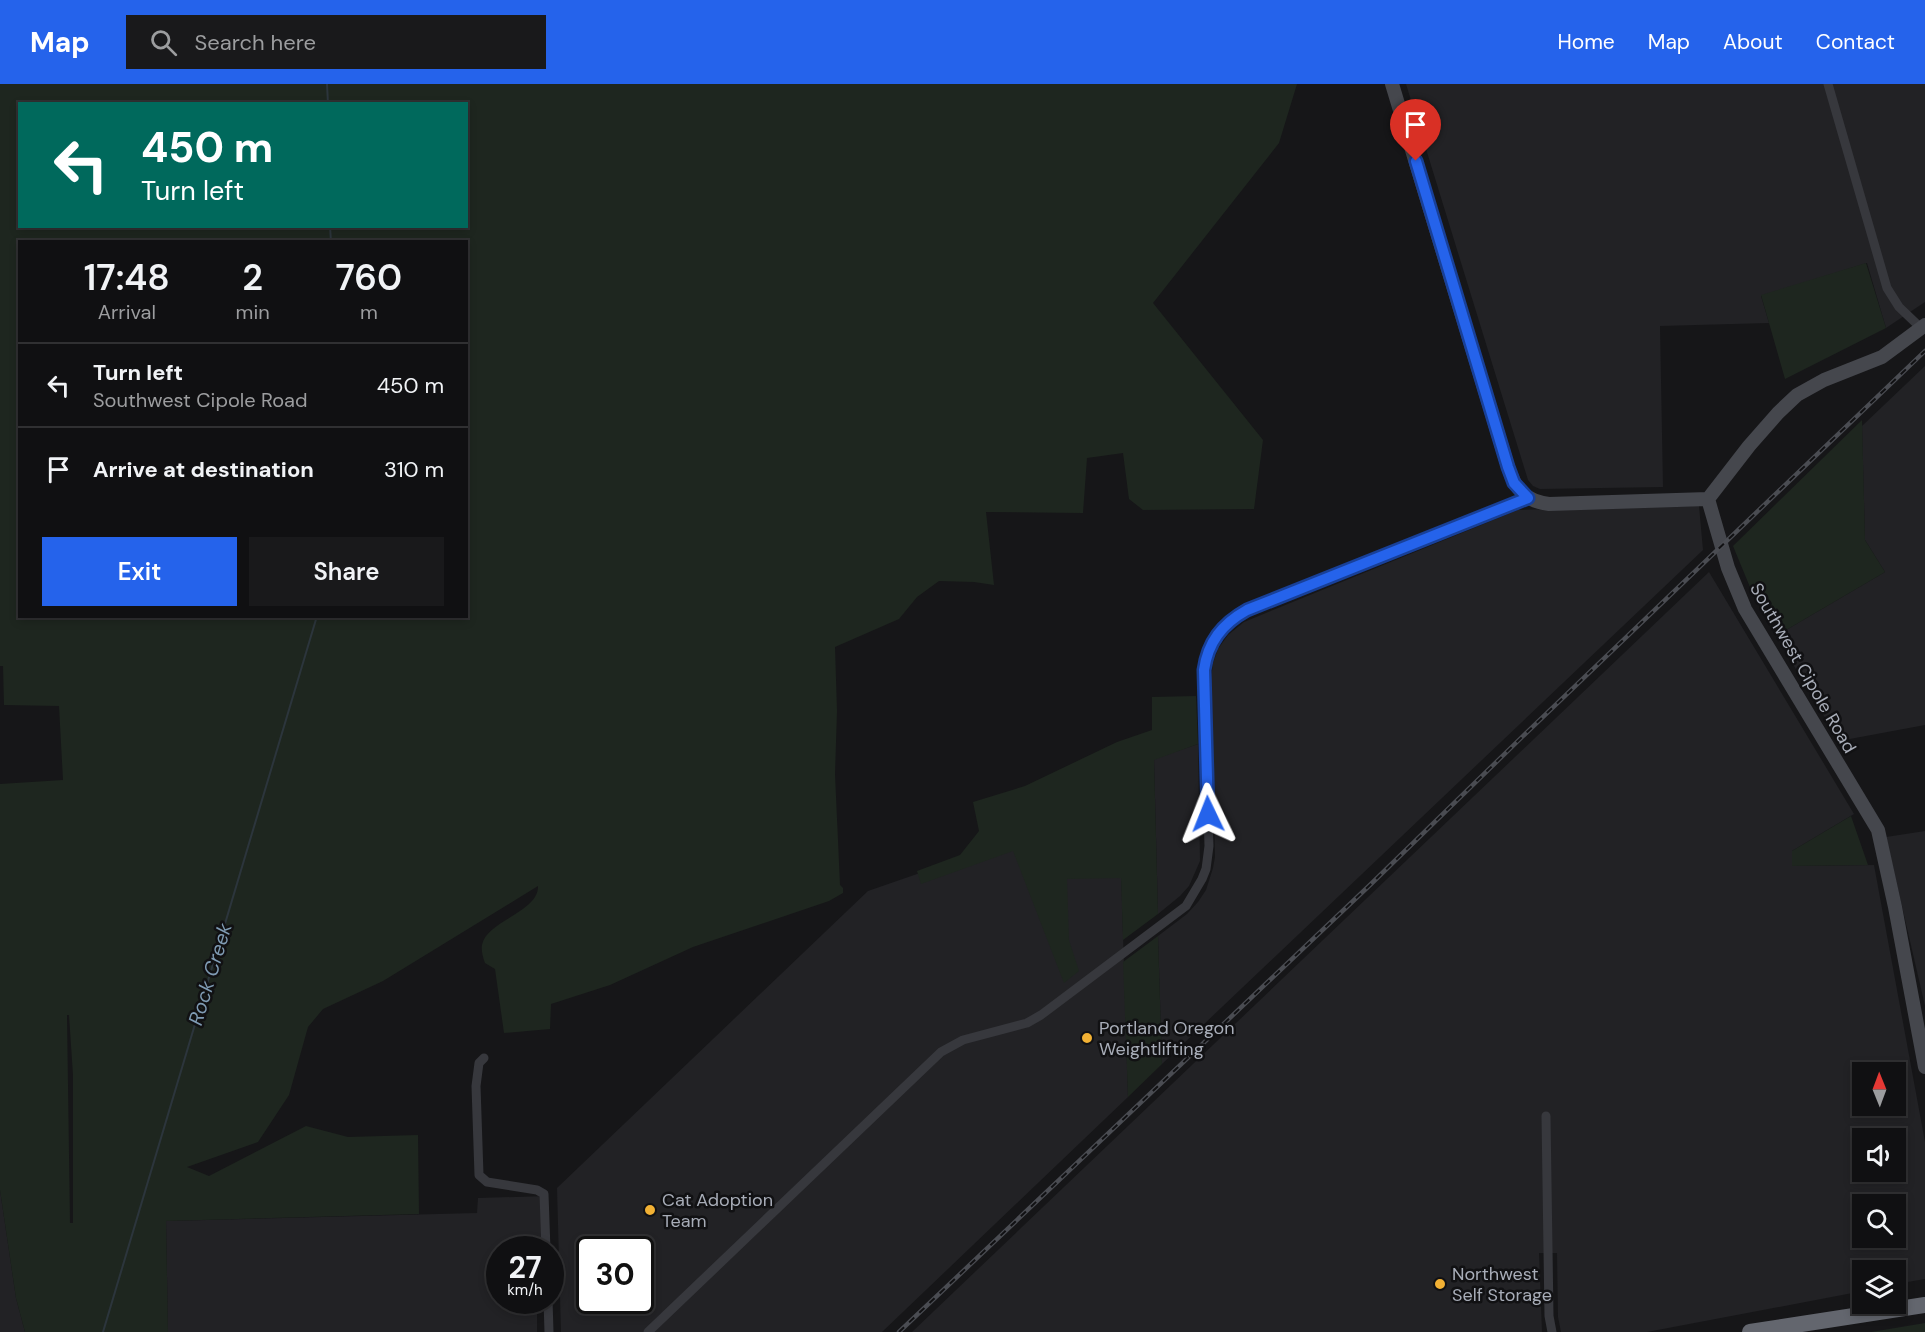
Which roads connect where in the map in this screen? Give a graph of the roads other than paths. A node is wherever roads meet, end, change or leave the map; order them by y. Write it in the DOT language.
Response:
graph roads {
  1 [pos="1392,84"];
  2 [pos="1828,84"];
  3 [pos="1923,327"];
  4 [pos="1528,498"];
  5 [pos="1708,499"];
  6 [pos="484,1058"];
  7 [pos="1925,1067"];
  8 [pos="1546,1116"];
  9 [pos="546,1236"];
  10 [pos="1925,1305"];
  11 [pos="548,1314"];
  12 [pos="549,1332"];
  13 [pos="648,1332"];
  14 [pos="1552,1332"];
  15 [pos="1750,1332"];
  1 -- 4 [label="street"];
  2 -- 3 [label="street"];
  3 -- 5 [label="street"];
  4 -- 5 [label="street"];
  4 -- 13 [label="street"];
  5 -- 7 [label="street, Southwest Cipole Road"];
  6 -- 9 [label="street"];
  8 -- 14 [label="street"];
  10 -- 15 [label="highway"];
  11 -- 12 [label="street"];
}
